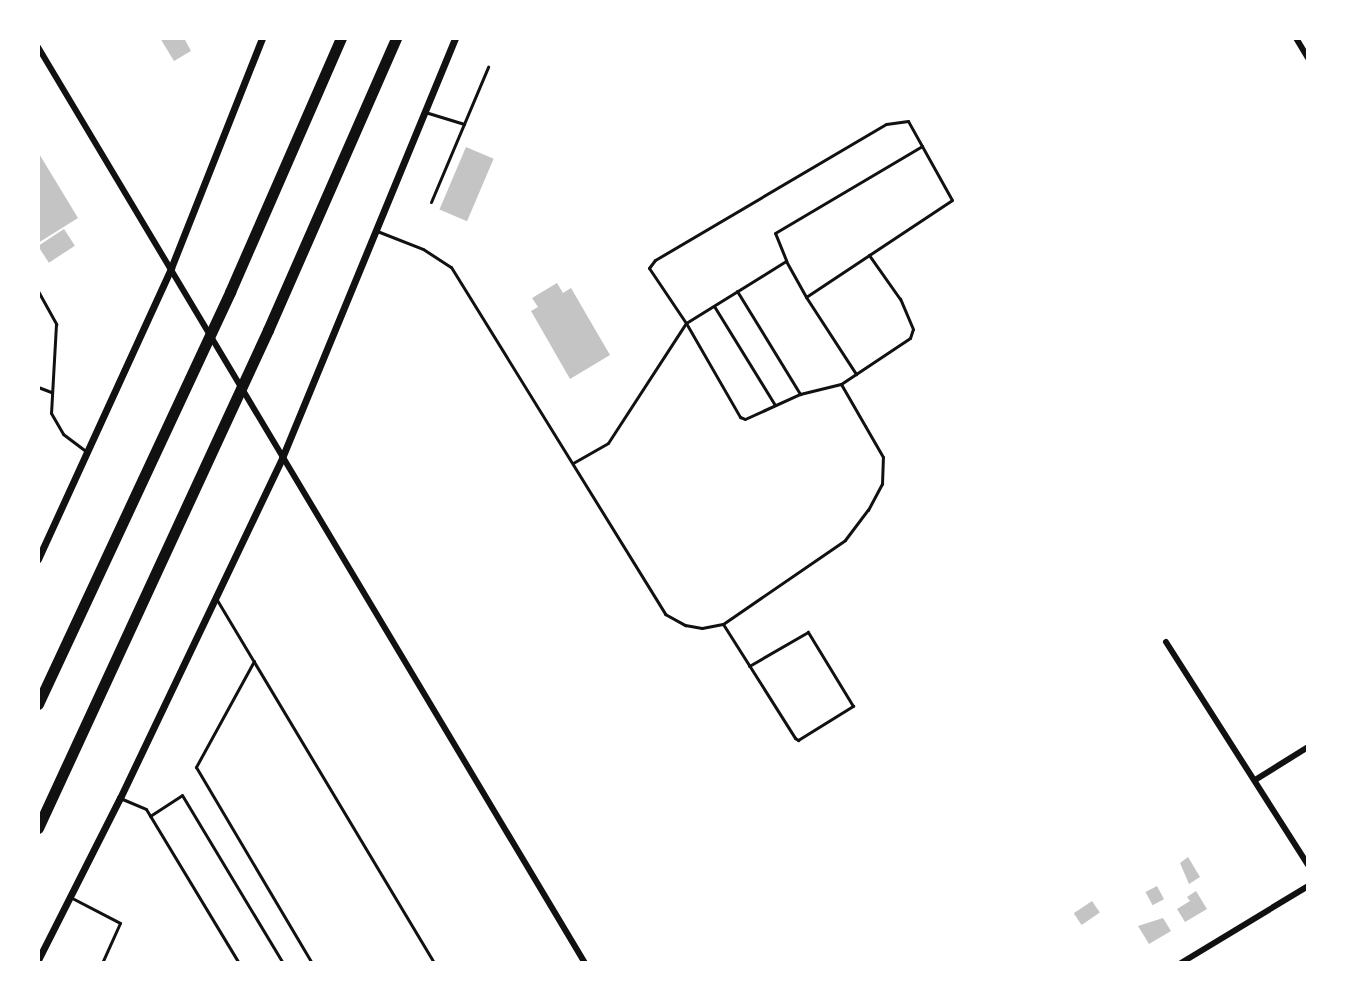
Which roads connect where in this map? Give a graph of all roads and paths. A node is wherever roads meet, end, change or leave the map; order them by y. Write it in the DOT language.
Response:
graph roads {
  1 [pos="262,38"];
  2 [pos="341,38"];
  3 [pos="396,38"];
  4 [pos="455,38"];
  5 [pos="1296,38"];
  6 [pos="38,47"];
  7 [pos="1308,58"];
  8 [pos="488,67"];
  9 [pos="425,112"];
  10 [pos="464,124"];
  11 [pos="922,146"];
  12 [pos="431,202"];
  13 [pos="377,231"];
  14 [pos="869,255"];
  15 [pos="786,261"];
  16 [pos="171,268"];
  17 [pos="38,291"];
  18 [pos="737,291"];
  19 [pos="806,297"];
  20 [pos="714,305"];
  21 [pos="686,323"];
  22 [pos="856,374"];
  23 [pos="841,384"];
  24 [pos="38,387"];
  25 [pos="51,392"];
  26 [pos="800,394"];
  27 [pos="775,405"];
  28 [pos="87,452"];
  29 [pos="282,458"];
  30 [pos="573,463"];
  31 [pos="38,559"];
  32 [pos="216,597"];
  33 [pos="723,624"];
  34 [pos="1166,642"];
  35 [pos="254,661"];
  36 [pos="749,666"];
  37 [pos="38,704"];
  38 [pos="1308,747"];
  39 [pos="1255,780"];
  40 [pos="120,798"];
  41 [pos="150,816"];
  42 [pos="38,828"];
  43 [pos="1307,862"];
  44 [pos="1308,886"];
  45 [pos="68,896"];
  46 [pos="38,960"];
  47 [pos="102,963"];
  48 [pos="239,963"];
  49 [pos="283,963"];
  50 [pos="312,963"];
  51 [pos="434,963"];
  52 [pos="585,963"];
  53 [pos="1181,963"];
  1 -- 16 [label="street"];
  2 -- 37 [label="highway"];
  3 -- 42 [label="highway"];
  4 -- 9 [label="street"];
  5 -- 7 [label="street"];
  6 -- 16 [label="street"];
  8 -- 10 [label="lane"];
  9 -- 10 [label="lane"];
  9 -- 13 [label="street"];
  10 -- 12 [label="lane"];
  11 -- 14 [label="lane"];
  11 -- 15 [label="lane"];
  11 -- 21 [label="lane"];
  13 -- 29 [label="street"];
  13 -- 30 [label="lane"];
  14 -- 19 [label="lane"];
  14 -- 22 [label="lane"];
  15 -- 18 [label="lane"];
  15 -- 19 [label="lane"];
  16 -- 28 [label="street"];
  16 -- 29 [label="street"];
  17 -- 25 [label="lane"];
  18 -- 20 [label="lane"];
  18 -- 26 [label="lane"];
  19 -- 22 [label="lane"];
  20 -- 21 [label="lane"];
  20 -- 27 [label="lane"];
  21 -- 27 [label="lane"];
  21 -- 30 [label="lane"];
  22 -- 23 [label="lane"];
  23 -- 26 [label="lane"];
  23 -- 33 [label="lane"];
  24 -- 25 [label="lane"];
  25 -- 28 [label="lane"];
  26 -- 27 [label="lane"];
  28 -- 31 [label="street"];
  29 -- 32 [label="street"];
  29 -- 52 [label="street"];
  30 -- 33 [label="lane"];
  32 -- 35 [label="lane"];
  32 -- 40 [label="street"];
  33 -- 36 [label="lane"];
  34 -- 39 [label="street"];
  35 -- 50 [label="lane"];
  35 -- 51 [label="lane"];
  36 -- 36 [label="lane"];
  38 -- 39 [label="street"];
  39 -- 43 [label="street"];
  40 -- 41 [label="lane"];
  40 -- 45 [label="street"];
  41 -- 48 [label="lane"];
  41 -- 49 [label="lane"];
  44 -- 53 [label="street"];
  45 -- 46 [label="street"];
  45 -- 47 [label="lane"];
}
